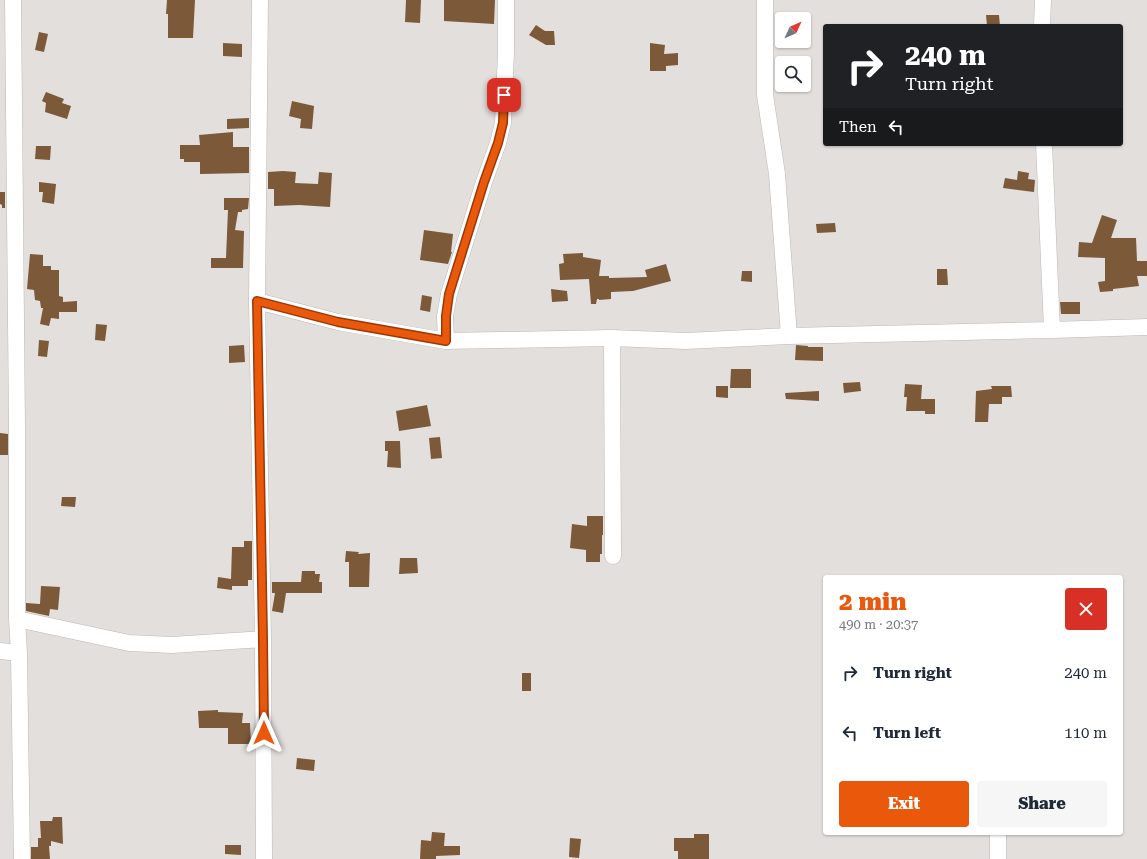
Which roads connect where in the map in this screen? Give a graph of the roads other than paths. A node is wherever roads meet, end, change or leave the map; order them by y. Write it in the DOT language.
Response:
graph roads {
  1 [pos="13,0"];
  2 [pos="260,0"];
  3 [pos="506,0"];
  4 [pos="765,0"];
  5 [pos="1043,0"];
  6 [pos="1042,24"];
  7 [pos="6,26"];
  8 [pos="1044,146"];
  9 [pos="257,301"];
  10 [pos="1147,327"];
  11 [pos="1052,330"];
  12 [pos="789,336"];
  13 [pos="612,338"];
  14 [pos="446,341"];
  15 [pos="613,556"];
  16 [pos="18,619"];
  17 [pos="263,639"];
  18 [pos="0,651"];
  19 [pos="19,653"];
  20 [pos="998,835"];
  21 [pos="22,859"];
  22 [pos="264,859"];
  23 [pos="998,859"];
  1 -- 7 [label="street"];
  2 -- 9 [label="street"];
  3 -- 14 [label="street"];
  4 -- 12 [label="street"];
  5 -- 6 [label="street"];
  7 -- 16 [label="street"];
  8 -- 11 [label="street"];
  9 -- 14 [label="street"];
  9 -- 17 [label="street"];
  10 -- 11 [label="street"];
  11 -- 12 [label="street"];
  12 -- 13 [label="street"];
  13 -- 14 [label="street"];
  13 -- 15 [label="street"];
  16 -- 17 [label="street"];
  16 -- 19 [label="street"];
  17 -- 22 [label="street"];
  18 -- 19 [label="street"];
  19 -- 21 [label="street"];
  20 -- 23 [label="street"];
}
